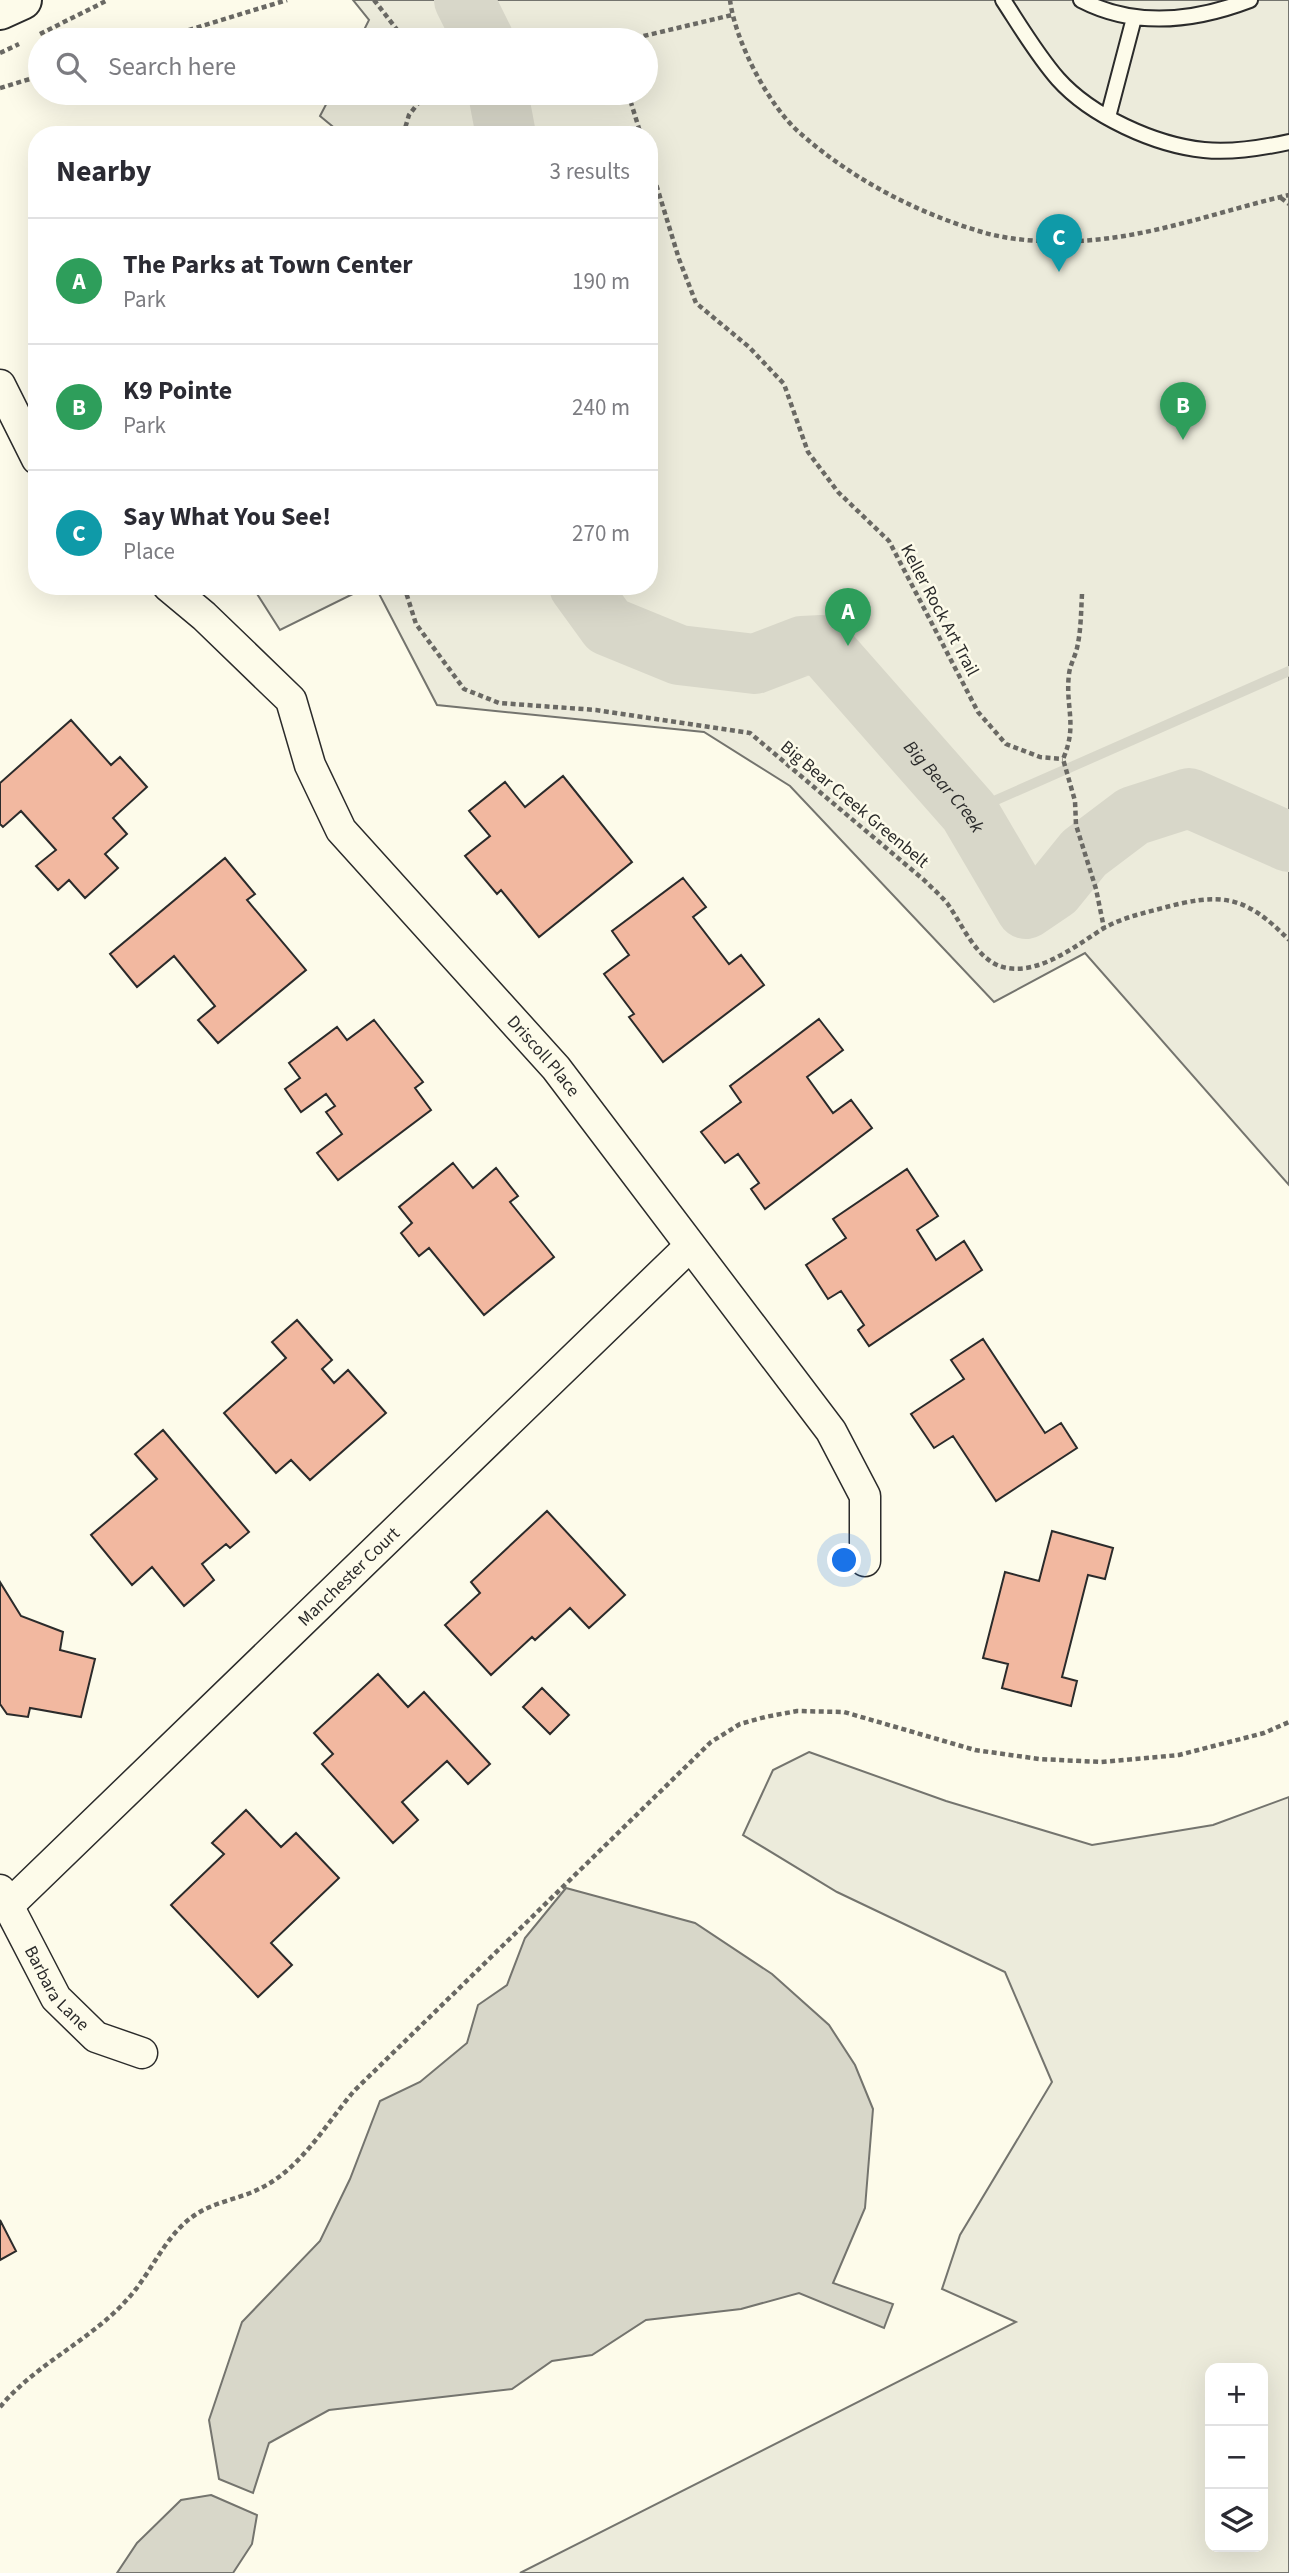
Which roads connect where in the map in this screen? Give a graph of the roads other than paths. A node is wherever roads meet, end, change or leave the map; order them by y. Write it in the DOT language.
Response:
graph roads {
  1 [pos="22,0"];
  2 [pos="1003,0"];
  3 [pos="1081,0"];
  4 [pos="1250,0"];
  5 [pos="0,10"];
  6 [pos="1134,18"];
  7 [pos="1108,117"];
  8 [pos="1289,142"];
  9 [pos="0,384"];
  10 [pos="28,441"];
  11 [pos="179,595"];
  12 [pos="690,1246"];
  13 [pos="865,1560"];
  14 [pos="4,1898"];
  15 [pos="142,2053"];
  1 -- 5 [label="main road"];
  2 -- 7 [label="lane"];
  3 -- 6 [label="lane"];
  4 -- 6 [label="lane"];
  6 -- 7 [label="lane"];
  7 -- 8 [label="lane"];
  9 -- 10 [label="street"];
  11 -- 12 [label="street, Driscoll Place"];
  12 -- 13 [label="street, Driscoll Place"];
  12 -- 14 [label="street, Manchester Court"];
  14 -- 15 [label="street, Barbara Lane"];
}
